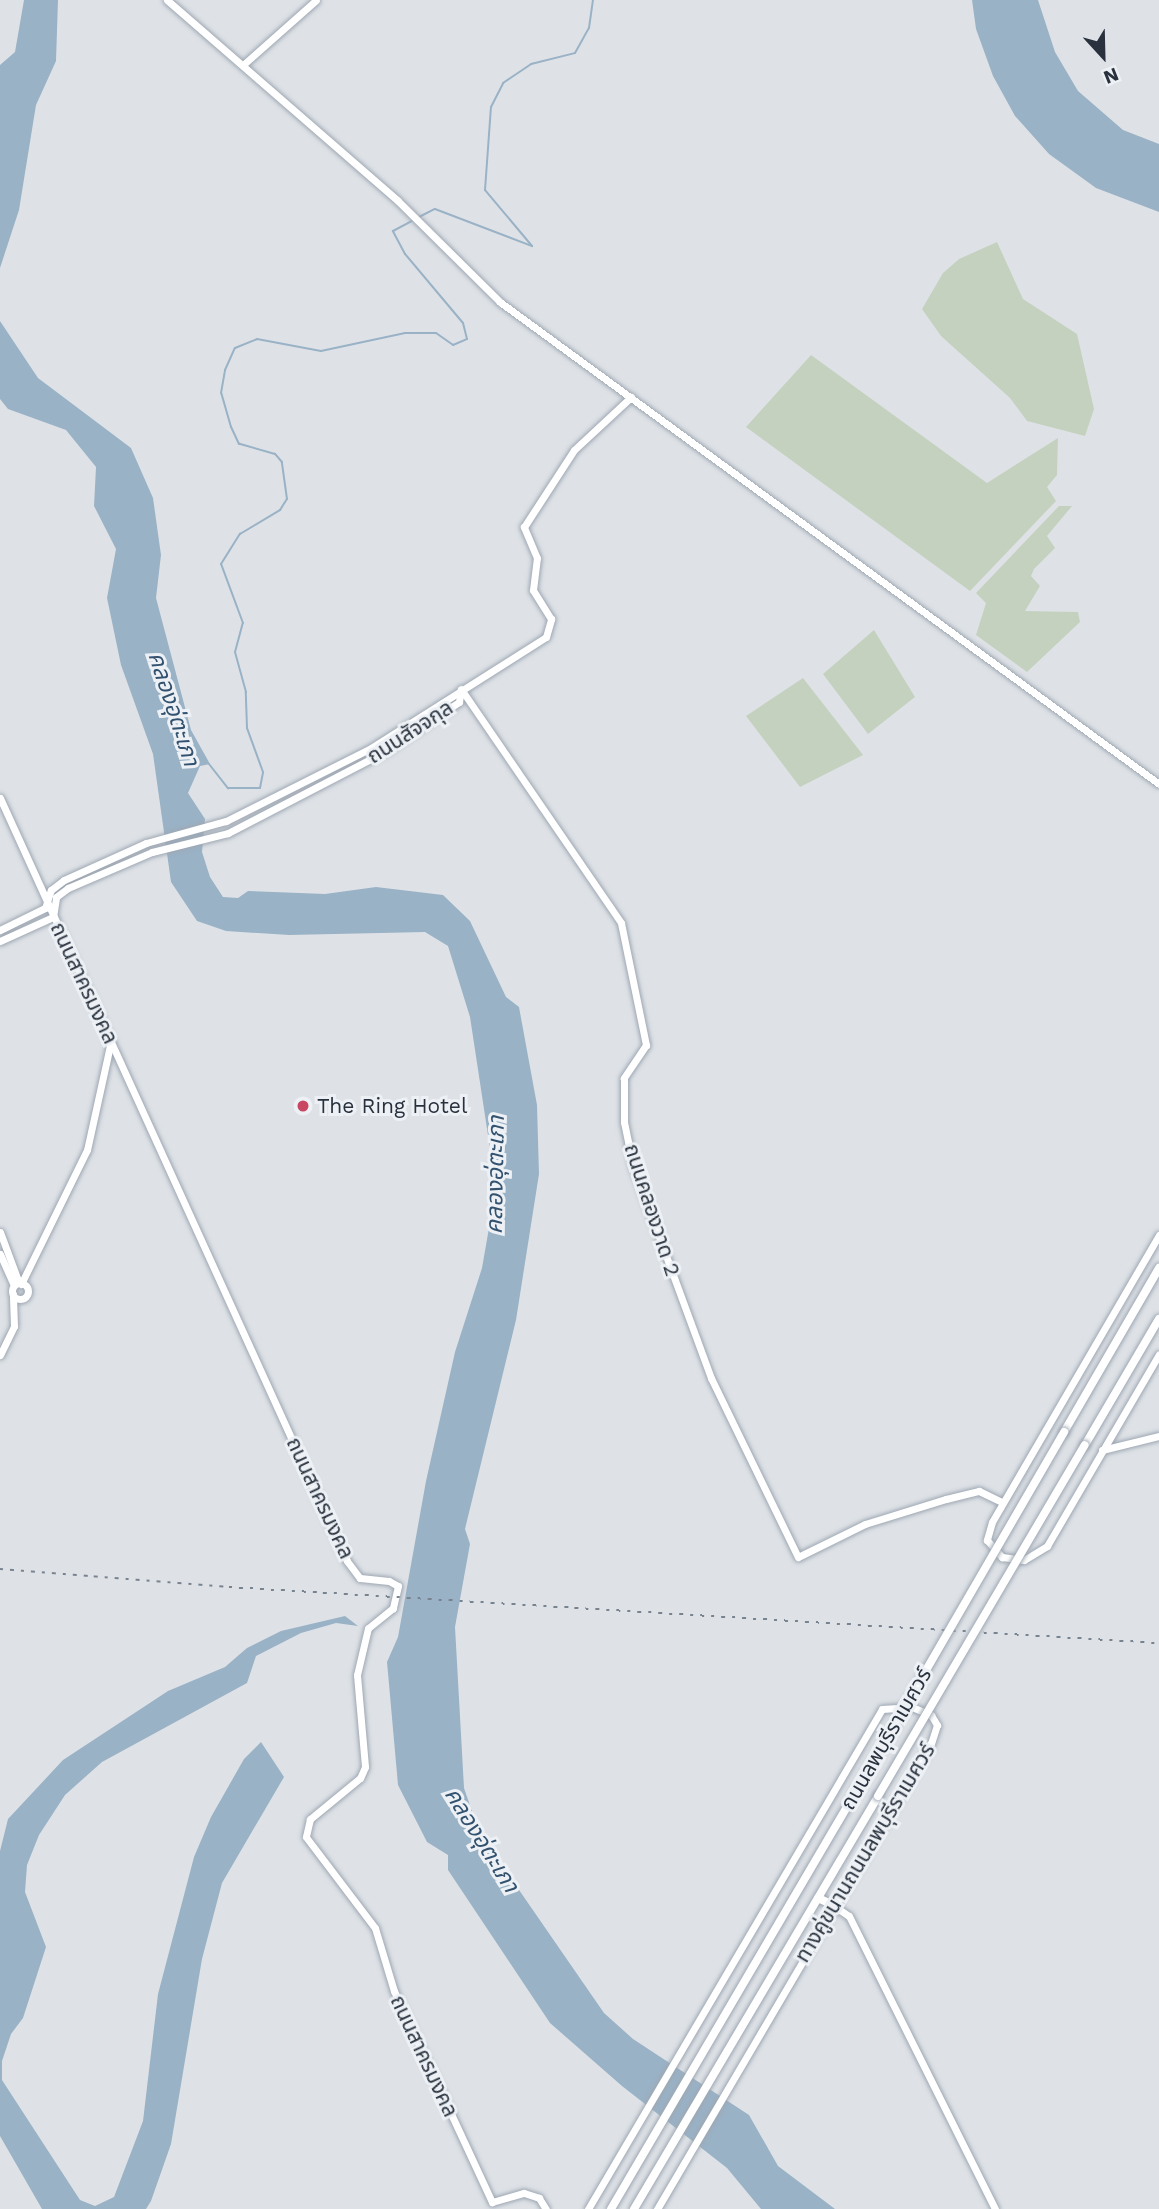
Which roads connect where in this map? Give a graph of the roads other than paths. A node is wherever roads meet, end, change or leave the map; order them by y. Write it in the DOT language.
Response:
graph roads {
  1 [pos="167,0"];
  2 [pos="316,0"];
  3 [pos="244,64"];
  4 [pos="631,397"];
  5 [pos="461,689"];
  6 [pos="1159,784"];
  7 [pos="0,799"];
  8 [pos="48,904"];
  9 [pos="53,917"];
  10 [pos="0,930"];
  11 [pos="0,941"];
  12 [pos="111,1040"];
  13 [pos="0,1232"];
  14 [pos="1159,1235"];
  15 [pos="0,1254"];
  16 [pos="1159,1268"];
  17 [pos="21,1287"];
  18 [pos="13,1294"];
  19 [pos="16,1315"];
  20 [pos="1159,1319"];
  21 [pos="1159,1354"];
  22 [pos="0,1355"];
  23 [pos="1159,1436"];
  24 [pos="1102,1450"];
  25 [pos="1002,1502"];
  26 [pos="818,1898"];
  27 [pos="833,1905"];
  28 [pos="546,2209"];
  29 [pos="588,2209"];
  30 [pos="611,2209"];
  31 [pos="634,2209"];
  32 [pos="657,2209"];
  33 [pos="995,2209"];
  1 -- 3 [label="street"];
  2 -- 3 [label="street"];
  3 -- 4 [label="street"];
  4 -- 5 [label="street"];
  4 -- 6 [label="street"];
  5 -- 8 [label="street, ถนนสัจจกุล"];
  5 -- 9 [label="street, ถนนสัจจกุล"];
  5 -- 25 [label="street, ถนนคลองวาด 2"];
  7 -- 8 [label="street, ถนนสาครมงคล"];
  8 -- 9 [label="street, ถนนสาครมงคล"];
  8 -- 10 [label="street, ถนนสัจจกุล"];
  9 -- 11 [label="street"];
  9 -- 12 [label="street, ถนนสาครมงคล"];
  12 -- 17 [label="street"];
  12 -- 28 [label="street, ถนนสาครมงคล"];
  13 -- 17 [label="street"];
  14 -- 25 [label="street"];
  15 -- 17 [label="street"];
  16 -- 30 [label="main road, ถนนลพบุรีราเมศวร์, bridge"];
  17 -- 18 [label="street"];
  17 -- 18 [label="street"];
  17 -- 19 [label="street"];
  18 -- 19 [label="street"];
  19 -- 22 [label="street"];
  20 -- 26 [label="main road, ถนนลพบุรีราเมศวร์, bridge"];
  21 -- 24 [label="street"];
  23 -- 24 [label="street"];
  24 -- 25 [label="street"];
  26 -- 27 [label="main road"];
  26 -- 31 [label="main road, ถนนลพบุรีราเมศวร์"];
  27 -- 29 [label="street, ทางคู่ขนานถนนลพบุรีราเมศวร์"];
  27 -- 32 [label="street, ทางคู่ขนานถนนลพบุรีราเมศวร์"];
  27 -- 33 [label="street"];
}
